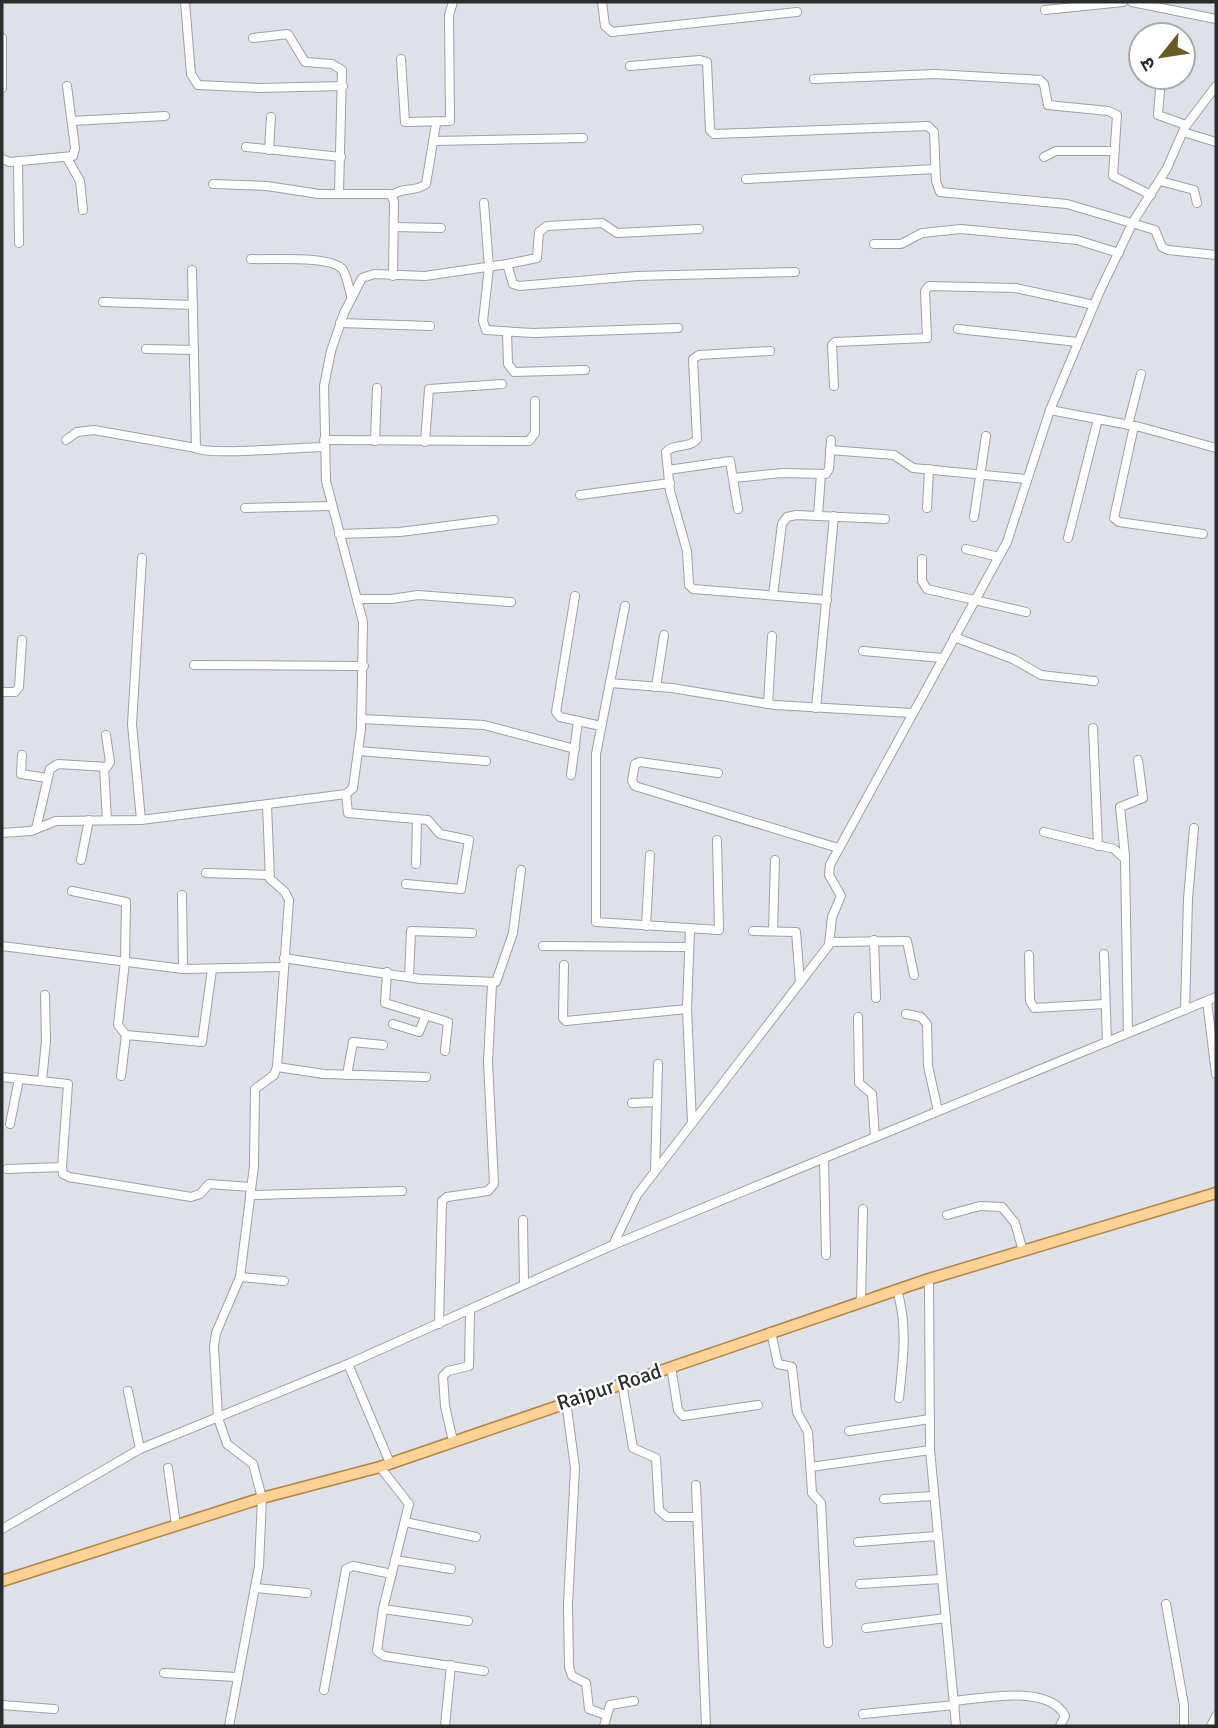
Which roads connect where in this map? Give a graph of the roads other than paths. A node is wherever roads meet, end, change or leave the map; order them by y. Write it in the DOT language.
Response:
graph roads {
  1 [pos="185,2"];
  2 [pos="453,2"];
  3 [pos="601,2"];
  4 [pos="1123,2"];
  5 [pos="1132,2"];
  6 [pos="1045,10"];
  7 [pos="797,12"];
  8 [pos="1216,19"];
  9 [pos="2,38"];
  10 [pos="253,38"];
  11 [pos="401,59"];
  12 [pos="631,66"];
  13 [pos="814,79"];
  14 [pos="67,86"];
  15 [pos="343,86"];
  16 [pos="1216,86"];
  17 [pos="2,88"];
  18 [pos="1160,91"];
  19 [pos="165,116"];
  20 [pos="271,117"];
  21 [pos="72,121"];
  22 [pos="436,124"];
  23 [pos="1184,128"];
  24 [pos="583,138"];
  25 [pos="433,141"];
  26 [pos="1216,142"];
  27 [pos="246,147"];
  28 [pos="270,150"];
  29 [pos="1112,151"];
  30 [pos="341,157"];
  31 [pos="1044,157"];
  32 [pos="67,158"];
  33 [pos="2,159"];
  34 [pos="18,162"];
  35 [pos="935,169"];
  36 [pos="746,179"];
  37 [pos="1160,181"];
  38 [pos="213,184"];
  39 [pos="339,193"];
  40 [pos="1151,195"];
  41 [pos="392,196"];
  42 [pos="484,203"];
  43 [pos="1197,203"];
  44 [pos="83,210"];
  45 [pos="1133,222"];
  46 [pos="394,228"];
  47 [pos="441,228"];
  48 [pos="699,229"];
  49 [pos="19,243"];
  50 [pos="874,244"];
  51 [pos="1119,253"];
  52 [pos="1216,255"];
  53 [pos="251,259"];
  54 [pos="507,264"];
  55 [pos="489,267"];
  56 [pos="192,270"];
  57 [pos="794,272"];
  58 [pos="393,275"];
  59 [pos="351,296"];
  60 [pos="103,302"];
  61 [pos="193,305"];
  62 [pos="1094,305"];
  63 [pos="340,323"];
  64 [pos="430,326"];
  65 [pos="678,328"];
  66 [pos="958,329"];
  67 [pos="506,332"];
  68 [pos="1077,342"];
  69 [pos="146,349"];
  70 [pos="194,351"];
  71 [pos="770,351"];
  72 [pos="584,370"];
  73 [pos="1141,374"];
  74 [pos="502,384"];
  75 [pos="834,386"];
  76 [pos="377,388"];
  77 [pos="535,401"];
  78 [pos="1049,410"];
  79 [pos="1098,419"];
  80 [pos="1131,426"];
  81 [pos="986,436"];
  82 [pos="66,440"];
  83 [pos="831,440"];
  84 [pos="375,441"];
  85 [pos="425,442"];
  86 [pos="324,444"];
  87 [pos="196,448"];
  88 [pos="1216,448"];
  89 [pos="831,450"];
  90 [pos="929,469"];
  91 [pos="668,470"];
  92 [pos="821,474"];
  93 [pos="979,474"];
  94 [pos="734,478"];
  95 [pos="1026,479"];
  96 [pos="670,483"];
  97 [pos="580,495"];
  98 [pos="332,506"];
  99 [pos="245,508"];
  100 [pos="927,508"];
  101 [pos="738,509"];
  102 [pos="818,516"];
  103 [pos="834,516"];
  104 [pos="974,517"];
  105 [pos="884,519"];
  106 [pos="494,520"];
  107 [pos="340,534"];
  108 [pos="1203,534"];
  109 [pos="1068,538"];
  110 [pos="966,549"];
  111 [pos="999,557"];
  112 [pos="142,558"];
  113 [pos="922,559"];
  114 [pos="773,595"];
  115 [pos="575,596"];
  116 [pos="357,599"];
  117 [pos="827,600"];
  118 [pos="975,600"];
  119 [pos="511,602"];
  120 [pos="625,606"];
  121 [pos="1026,612"];
  122 [pos="664,635"];
  123 [pos="772,636"];
  124 [pos="954,637"];
  125 [pos="22,640"];
  126 [pos="863,651"];
  127 [pos="942,658"];
  128 [pos="194,665"];
  129 [pos="363,666"];
  130 [pos="1094,681"];
  131 [pos="610,683"];
  132 [pos="656,687"];
  133 [pos="2,692"];
  134 [pos="768,704"];
  135 [pos="816,708"];
  136 [pos="911,713"];
  137 [pos="361,719"];
  138 [pos="578,721"];
  139 [pos="601,726"];
  140 [pos="1093,728"];
  141 [pos="106,735"];
  142 [pos="575,749"];
  143 [pos="358,751"];
  144 [pos="22,755"];
  145 [pos="1138,760"];
  146 [pos="486,761"];
  147 [pos="104,767"];
  148 [pos="718,773"];
  149 [pos="571,775"];
  150 [pos="47,778"];
  151 [pos="346,793"];
  152 [pos="267,805"];
  153 [pos="89,820"];
  154 [pos="107,820"];
  155 [pos="141,820"];
  156 [pos="417,820"];
  157 [pos="1194,828"];
  158 [pos="36,829"];
  159 [pos="1044,832"];
  160 [pos="2,833"];
  161 [pos="717,840"];
  162 [pos="1098,846"];
  163 [pos="838,848"];
  164 [pos="650,855"];
  165 [pos="1125,859"];
  166 [pos="81,860"];
  167 [pos="775,860"];
  168 [pos="416,864"];
  169 [pos="521,870"];
  170 [pos="206,873"];
  171 [pos="269,876"];
  172 [pos="406,884"];
  173 [pos="72,891"];
  174 [pos="182,895"];
  175 [pos="646,926"];
  176 [pos="690,929"];
  177 [pos="774,930"];
  178 [pos="753,931"];
  179 [pos="472,933"];
  180 [pos="874,940"];
  181 [pos="830,942"];
  182 [pos="2,946"];
  183 [pos="543,946"];
  184 [pos="689,947"];
  185 [pos="1104,954"];
  186 [pos="1028,955"];
  187 [pos="125,961"];
  188 [pos="284,963"];
  189 [pos="564,965"];
  190 [pos="183,969"];
  191 [pos="212,969"];
  192 [pos="387,972"];
  193 [pos="914,975"];
  194 [pos="409,977"];
  195 [pos="800,983"];
  196 [pos="492,984"];
  197 [pos="46,995"];
  198 [pos="876,998"];
  199 [pos="1212,999"];
  200 [pos="1105,1003"];
  201 [pos="687,1009"];
  202 [pos="1185,1010"];
  203 [pos="906,1014"];
  204 [pos="426,1015"];
  205 [pos="858,1017"];
  206 [pos="393,1024"];
  207 [pos="1128,1034"];
  208 [pos="126,1035"];
  209 [pos="1107,1042"];
  210 [pos="383,1045"];
  211 [pos="445,1051"];
  212 [pos="658,1064"];
  213 [pos="277,1067"];
  214 [pos="1216,1074"];
  215 [pos="348,1075"];
  216 [pos="121,1076"];
  217 [pos="2,1077"];
  218 [pos="426,1077"];
  219 [pos="19,1079"];
  220 [pos="42,1081"];
  221 [pos="656,1102"];
  222 [pos="632,1103"];
  223 [pos="938,1111"];
  224 [pos="692,1122"];
  225 [pos="10,1124"];
  226 [pos="875,1137"];
  227 [pos="824,1158"];
  228 [pos="62,1167"];
  229 [pos="7,1169"];
  230 [pos="655,1171"];
  231 [pos="250,1191"];
  232 [pos="402,1191"];
  233 [pos="1216,1192"];
  234 [pos="863,1209"];
  235 [pos="947,1215"];
  236 [pos="523,1220"];
  237 [pos="613,1245"];
  238 [pos="1023,1251"];
  239 [pos="826,1255"];
  240 [pos="240,1277"];
  241 [pos="929,1279"];
  242 [pos="284,1281"];
  243 [pos="524,1283"];
  244 [pos="897,1290"];
  245 [pos="861,1302"];
  246 [pos="470,1311"];
  247 [pos="439,1324"];
  248 [pos="771,1332"];
  249 [pos="348,1364"];
  250 [pos="671,1367"];
  251 [pos="622,1383"];
  252 [pos="128,1391"];
  253 [pos="900,1398"];
  254 [pos="565,1401"];
  255 [pos="758,1405"];
  256 [pos="218,1418"];
  257 [pos="930,1419"];
  258 [pos="849,1432"];
  259 [pos="453,1441"];
  260 [pos="140,1448"];
  261 [pos="930,1450"];
  262 [pos="385,1465"];
  263 [pos="168,1468"];
  264 [pos="811,1468"];
  265 [pos="696,1485"];
  266 [pos="933,1496"];
  267 [pos="261,1498"];
  268 [pos="884,1499"];
  269 [pos="696,1517"];
  270 [pos="405,1522"];
  271 [pos="176,1525"];
  272 [pos="2,1529"];
  273 [pos="936,1536"];
  274 [pos="476,1537"];
  275 [pos="858,1542"];
  276 [pos="395,1560"];
  277 [pos="451,1569"];
  278 [pos="391,1574"];
  279 [pos="941,1579"];
  280 [pos="2,1581"];
  281 [pos="860,1584"];
  282 [pos="256,1588"];
  283 [pos="307,1593"];
  284 [pos="1166,1604"];
  285 [pos="383,1609"];
  286 [pos="946,1618"];
  287 [pos="468,1621"];
  288 [pos="866,1628"];
  289 [pos="828,1643"];
  290 [pos="451,1665"];
  291 [pos="484,1671"];
  292 [pos="164,1673"];
  293 [pos="236,1677"];
  294 [pos="324,1690"];
  295 [pos="634,1701"];
  296 [pos="955,1703"];
  297 [pos="2,1704"];
  298 [pos="54,1709"];
  299 [pos="863,1714"];
  300 [pos="606,1715"];
  301 [pos="1216,1716"];
  302 [pos="229,1726"];
  303 [pos="445,1726"];
  304 [pos="604,1726"];
  305 [pos="706,1726"];
  306 [pos="956,1726"];
  307 [pos="1060,1726"];
  308 [pos="1184,1726"];
  309 [pos="1211,1726"];
  1 -- 15 [label="street"];
  2 -- 22 [label="street"];
  3 -- 7 [label="street"];
  4 -- 6 [label="street"];
  5 -- 8 [label="street"];
  9 -- 17 [label="street"];
  10 -- 15 [label="street"];
  11 -- 22 [label="street"];
  12 -- 35 [label="street"];
  13 -- 29 [label="street"];
  14 -- 21 [label="street"];
  15 -- 30 [label="street"];
  16 -- 23 [label="street"];
  18 -- 23 [label="street"];
  19 -- 21 [label="street"];
  20 -- 28 [label="street"];
  21 -- 32 [label="street"];
  22 -- 25 [label="street"];
  23 -- 26 [label="street"];
  23 -- 37 [label="street"];
  24 -- 25 [label="street"];
  25 -- 41 [label="street"];
  27 -- 28 [label="street"];
  28 -- 30 [label="street"];
  29 -- 31 [label="street"];
  29 -- 40 [label="street"];
  30 -- 39 [label="street"];
  32 -- 34 [label="street"];
  32 -- 44 [label="street"];
  33 -- 34 [label="street"];
  34 -- 49 [label="street"];
  35 -- 36 [label="street"];
  35 -- 45 [label="street"];
  37 -- 40 [label="street"];
  37 -- 43 [label="street"];
  38 -- 39 [label="street"];
  39 -- 41 [label="street"];
  40 -- 45 [label="street"];
  41 -- 46 [label="street"];
  42 -- 55 [label="street"];
  45 -- 51 [label="street"];
  45 -- 52 [label="street"];
  46 -- 47 [label="street"];
  46 -- 58 [label="street"];
  48 -- 54 [label="street"];
  50 -- 51 [label="street"];
  51 -- 62 [label="street"];
  53 -- 59 [label="street"];
  54 -- 55 [label="street"];
  54 -- 57 [label="street"];
  55 -- 58 [label="street"];
  55 -- 67 [label="street"];
  56 -- 61 [label="street"];
  58 -- 59 [label="street"];
  59 -- 63 [label="street"];
  60 -- 61 [label="street"];
  61 -- 70 [label="street"];
  62 -- 68 [label="street"];
  62 -- 75 [label="street"];
  63 -- 64 [label="street"];
  63 -- 86 [label="street"];
  65 -- 67 [label="street"];
  66 -- 68 [label="street"];
  67 -- 72 [label="street"];
  68 -- 78 [label="street"];
  69 -- 70 [label="street"];
  70 -- 87 [label="street"];
  71 -- 91 [label="street"];
  73 -- 80 [label="street"];
  74 -- 85 [label="street"];
  76 -- 84 [label="street"];
  77 -- 85 [label="street"];
  78 -- 79 [label="street"];
  78 -- 95 [label="street"];
  79 -- 80 [label="street"];
  79 -- 109 [label="street"];
  80 -- 88 [label="street"];
  80 -- 108 [label="street"];
  81 -- 93 [label="street"];
  82 -- 87 [label="street"];
  83 -- 89 [label="street"];
  84 -- 85 [label="street"];
  84 -- 86 [label="street"];
  86 -- 87 [label="street"];
  86 -- 98 [label="street"];
  89 -- 90 [label="street"];
  89 -- 92 [label="street"];
  90 -- 93 [label="street"];
  90 -- 100 [label="street"];
  91 -- 94 [label="street"];
  91 -- 96 [label="street"];
  92 -- 94 [label="street"];
  92 -- 102 [label="street"];
  93 -- 95 [label="street"];
  93 -- 104 [label="street"];
  94 -- 101 [label="street"];
  95 -- 111 [label="street"];
  96 -- 97 [label="street"];
  96 -- 114 [label="street"];
  98 -- 99 [label="street"];
  98 -- 107 [label="street"];
  102 -- 103 [label="street"];
  102 -- 114 [label="street"];
  103 -- 105 [label="street"];
  103 -- 117 [label="street"];
  106 -- 107 [label="street"];
  107 -- 116 [label="street"];
  110 -- 111 [label="street"];
  111 -- 118 [label="street"];
  112 -- 155 [label="street"];
  113 -- 118 [label="street"];
  114 -- 117 [label="street"];
  115 -- 138 [label="street"];
  116 -- 119 [label="street"];
  116 -- 129 [label="street"];
  117 -- 135 [label="street"];
  118 -- 121 [label="street"];
  118 -- 124 [label="street"];
  120 -- 131 [label="street"];
  122 -- 132 [label="street"];
  123 -- 134 [label="street"];
  124 -- 127 [label="street"];
  124 -- 130 [label="street"];
  125 -- 133 [label="street"];
  126 -- 127 [label="street"];
  127 -- 136 [label="street"];
  128 -- 129 [label="street"];
  129 -- 137 [label="street"];
  131 -- 132 [label="street"];
  131 -- 139 [label="street"];
  132 -- 134 [label="street"];
  134 -- 135 [label="street"];
  135 -- 136 [label="street"];
  136 -- 163 [label="street"];
  137 -- 142 [label="street"];
  137 -- 143 [label="street"];
  138 -- 139 [label="street"];
  138 -- 142 [label="street"];
  139 -- 175 [label="street"];
  140 -- 162 [label="street"];
  141 -- 147 [label="street"];
  142 -- 149 [label="street"];
  143 -- 146 [label="street"];
  143 -- 151 [label="street"];
  144 -- 150 [label="street"];
  145 -- 165 [label="street"];
  147 -- 150 [label="street"];
  147 -- 154 [label="street"];
  148 -- 163 [label="street"];
  150 -- 158 [label="street"];
  151 -- 152 [label="street"];
  151 -- 156 [label="street"];
  152 -- 155 [label="street"];
  152 -- 171 [label="street"];
  153 -- 154 [label="street"];
  153 -- 158 [label="street"];
  153 -- 166 [label="street"];
  154 -- 155 [label="street"];
  156 -- 168 [label="street"];
  156 -- 172 [label="street"];
  157 -- 202 [label="street"];
  158 -- 160 [label="street"];
  159 -- 162 [label="street"];
  161 -- 176 [label="street"];
  162 -- 165 [label="street"];
  163 -- 181 [label="street"];
  164 -- 175 [label="street"];
  165 -- 207 [label="street"];
  167 -- 177 [label="street"];
  169 -- 196 [label="street"];
  170 -- 171 [label="street"];
  171 -- 188 [label="street"];
  173 -- 187 [label="street"];
  174 -- 190 [label="street"];
  175 -- 176 [label="street"];
  176 -- 184 [label="street"];
  177 -- 178 [label="street"];
  177 -- 195 [label="street"];
  179 -- 194 [label="street"];
  180 -- 181 [label="street"];
  180 -- 193 [label="street"];
  180 -- 198 [label="street"];
  181 -- 195 [label="street"];
  182 -- 187 [label="street"];
  183 -- 184 [label="street"];
  184 -- 201 [label="street"];
  185 -- 200 [label="street"];
  186 -- 200 [label="street"];
  187 -- 190 [label="street"];
  187 -- 208 [label="street"];
  188 -- 191 [label="street"];
  188 -- 192 [label="street"];
  188 -- 213 [label="street"];
  189 -- 201 [label="street"];
  190 -- 191 [label="street"];
  191 -- 208 [label="street"];
  192 -- 194 [label="street"];
  192 -- 204 [label="street"];
  194 -- 196 [label="street"];
  195 -- 224 [label="street"];
  196 -- 247 [label="street"];
  197 -- 220 [label="street"];
  199 -- 202 [label="street"];
  199 -- 214 [label="street"];
  200 -- 209 [label="street"];
  201 -- 224 [label="street"];
  202 -- 207 [label="street"];
  203 -- 223 [label="street"];
  204 -- 206 [label="street"];
  204 -- 211 [label="street"];
  205 -- 226 [label="street"];
  207 -- 209 [label="street"];
  208 -- 216 [label="street"];
  209 -- 223 [label="street"];
  210 -- 215 [label="street"];
  212 -- 221 [label="street"];
  213 -- 215 [label="street"];
  213 -- 231 [label="street"];
  215 -- 218 [label="street"];
  217 -- 219 [label="street"];
  219 -- 220 [label="street"];
  219 -- 225 [label="street"];
  220 -- 228 [label="street"];
  221 -- 222 [label="street"];
  221 -- 230 [label="street"];
  223 -- 226 [label="street"];
  224 -- 230 [label="street"];
  226 -- 227 [label="street"];
  227 -- 237 [label="street"];
  227 -- 239 [label="street"];
  228 -- 229 [label="street"];
  228 -- 231 [label="street"];
  230 -- 237 [label="street"];
  231 -- 232 [label="street"];
  231 -- 240 [label="street"];
  233 -- 238 [label="main road, Raipur Road"];
  234 -- 245 [label="street"];
  235 -- 238 [label="street"];
  236 -- 243 [label="street"];
  237 -- 243 [label="street"];
  238 -- 241 [label="main road, Raipur Road"];
  240 -- 242 [label="street"];
  240 -- 256 [label="street"];
  241 -- 244 [label="main road, Raipur Road"];
  241 -- 257 [label="street"];
  243 -- 246 [label="street"];
  244 -- 245 [label="main road, Raipur Road"];
  244 -- 253 [label="street"];
  245 -- 248 [label="main road, Raipur Road"];
  246 -- 247 [label="street"];
  246 -- 259 [label="street"];
  247 -- 249 [label="street"];
  248 -- 250 [label="main road, Raipur Road"];
  248 -- 264 [label="street"];
  249 -- 256 [label="street"];
  249 -- 262 [label="street"];
  250 -- 251 [label="main road, Raipur Road"];
  250 -- 255 [label="street"];
  251 -- 254 [label="main road, Raipur Road"];
  251 -- 269 [label="street"];
  252 -- 260 [label="street"];
  254 -- 259 [label="main road, Raipur Road"];
  254 -- 300 [label="street"];
  256 -- 260 [label="street"];
  256 -- 267 [label="street"];
  257 -- 258 [label="street"];
  257 -- 261 [label="street"];
  259 -- 262 [label="main road, Raipur Road"];
  260 -- 272 [label="street"];
  261 -- 264 [label="street"];
  261 -- 266 [label="street"];
  262 -- 267 [label="main road, Raipur Road"];
  262 -- 270 [label="street"];
  263 -- 271 [label="street"];
  264 -- 289 [label="street"];
  265 -- 269 [label="street"];
  266 -- 268 [label="street"];
  266 -- 273 [label="street"];
  267 -- 271 [label="main road, Raipur Road"];
  267 -- 282 [label="street"];
  269 -- 305 [label="street"];
  270 -- 274 [label="street"];
  270 -- 276 [label="street"];
  271 -- 280 [label="main road, Raipur Road"];
  273 -- 275 [label="street"];
  273 -- 279 [label="street"];
  276 -- 277 [label="street"];
  276 -- 278 [label="street"];
  278 -- 285 [label="street"];
  278 -- 294 [label="street"];
  279 -- 281 [label="street"];
  279 -- 286 [label="street"];
  282 -- 283 [label="street"];
  282 -- 293 [label="street"];
  284 -- 308 [label="street"];
  285 -- 287 [label="street"];
  285 -- 290 [label="street"];
  286 -- 288 [label="street"];
  286 -- 296 [label="street"];
  290 -- 291 [label="street"];
  290 -- 303 [label="street"];
  292 -- 293 [label="street"];
  293 -- 302 [label="street"];
  295 -- 300 [label="street"];
  296 -- 299 [label="street"];
  296 -- 306 [label="street"];
  296 -- 307 [label="street"];
  297 -- 298 [label="street"];
  300 -- 304 [label="street"];
  301 -- 309 [label="street"];
}
